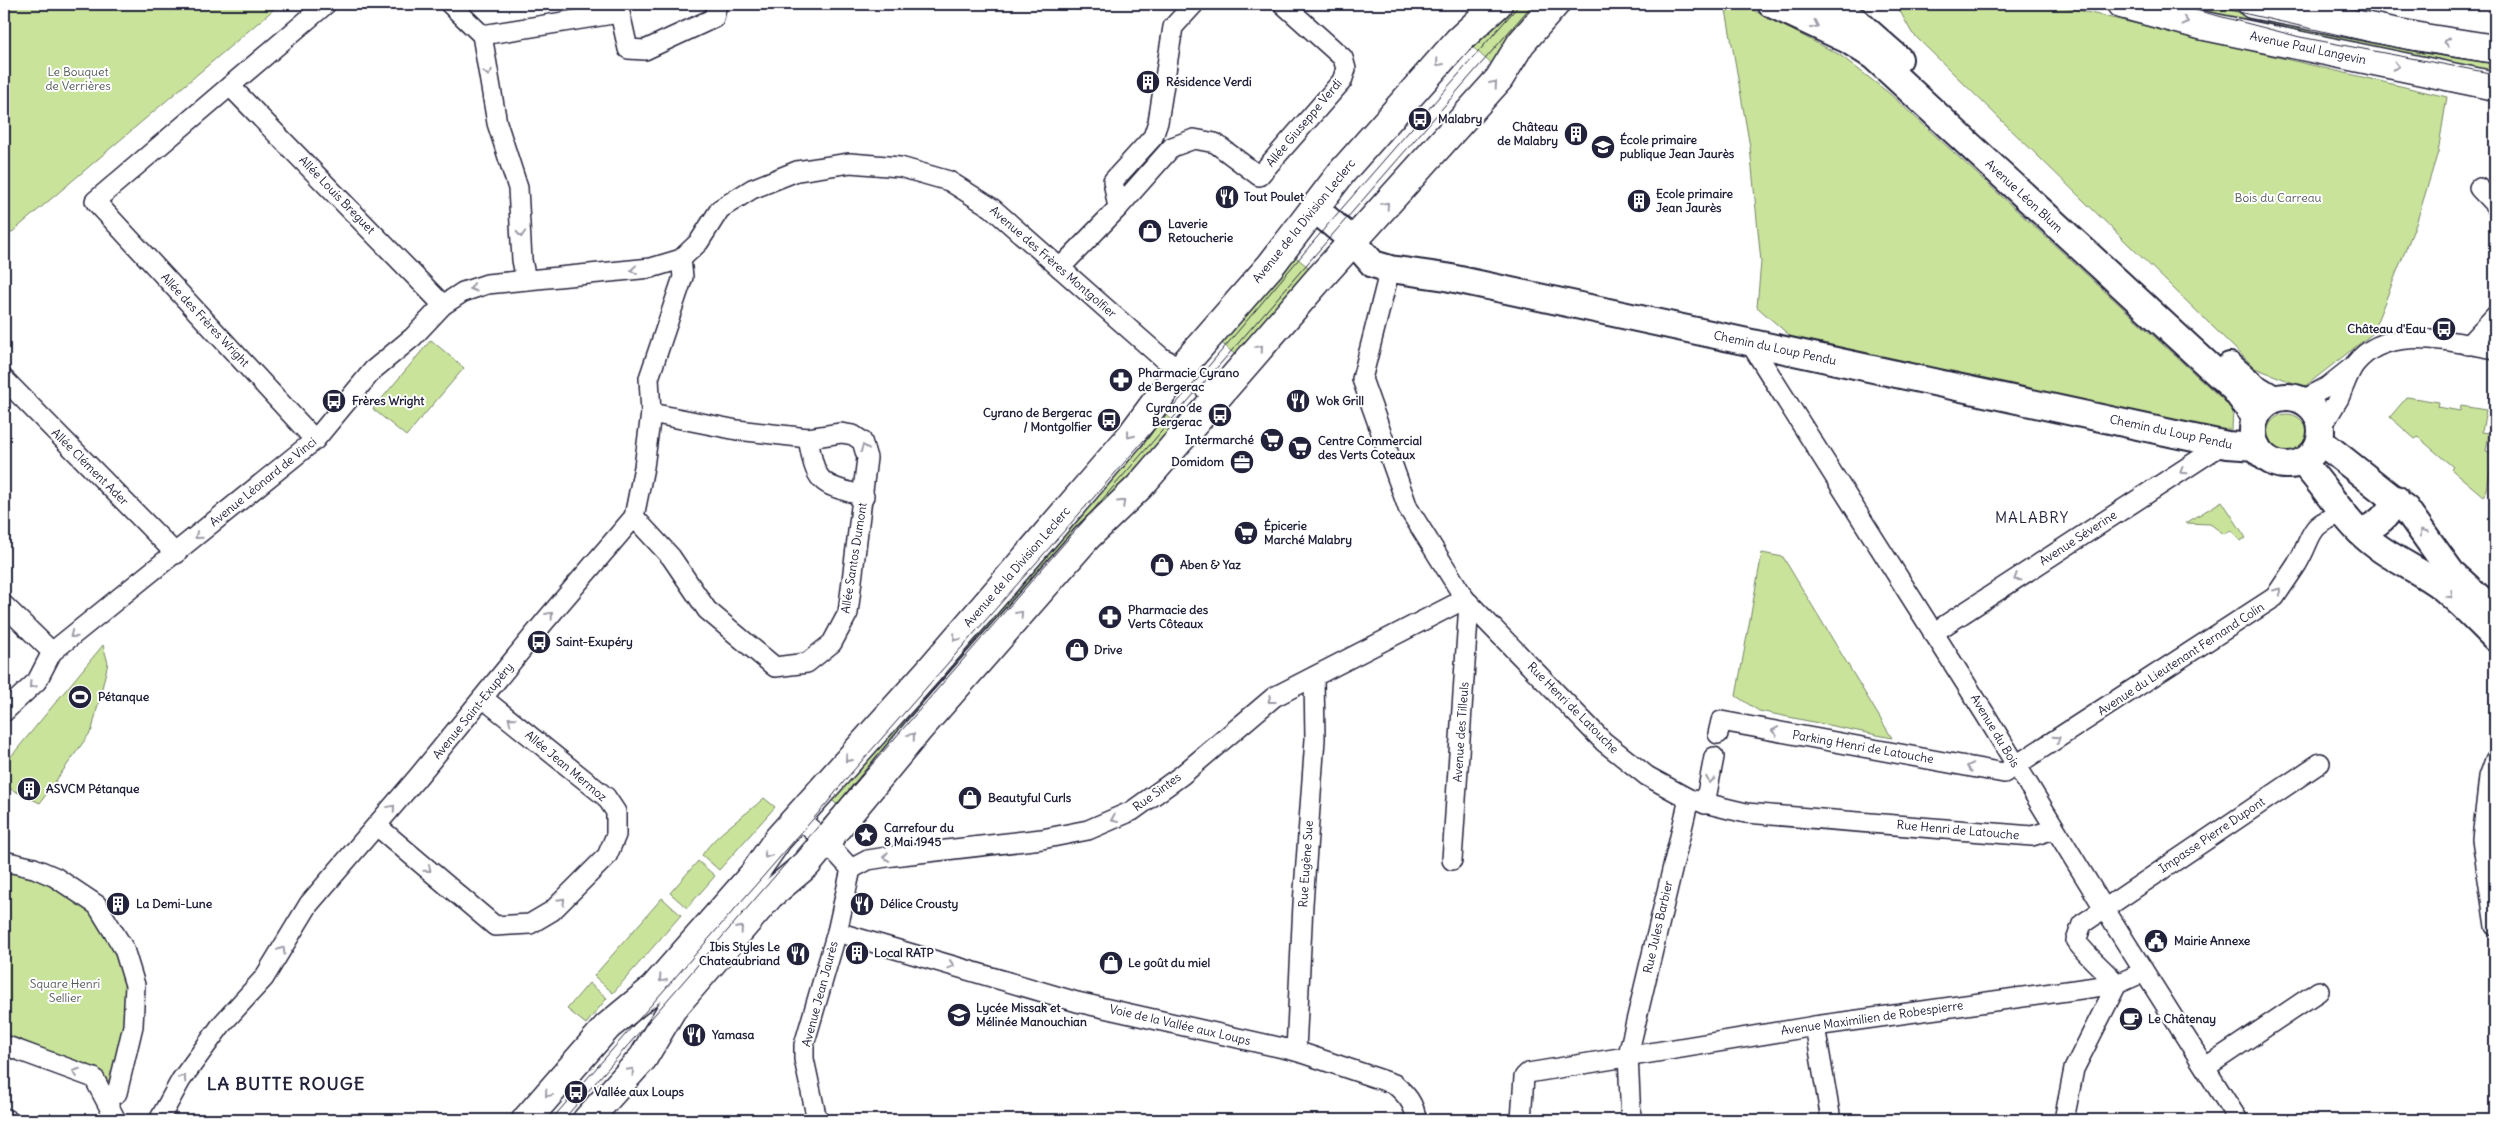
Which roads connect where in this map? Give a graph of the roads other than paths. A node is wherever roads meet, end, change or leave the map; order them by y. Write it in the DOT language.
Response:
graph roads {
  1 [pos="326,4"];
  2 [pos="450,4"];
  3 [pos="717,4"];
  4 [pos="1194,4"];
  5 [pos="1283,4"];
  6 [pos="1498,4"];
  7 [pos="1555,4"];
  8 [pos="1771,4"];
  9 [pos="1820,4"];
  10 [pos="2121,4"];
  11 [pos="2252,4"];
  12 [pos="619,9"];
  13 [pos="482,35"];
  14 [pos="2495,48"];
  15 [pos="230,86"];
  16 [pos="2495,86"];
  17 [pos="2479,188"];
  18 [pos="2495,205"];
  19 [pos="1118,208"];
  20 [pos="1314,208"];
  21 [pos="1353,242"];
  22 [pos="681,259"];
  23 [pos="1060,268"];
  24 [pos="1390,269"];
  25 [pos="526,280"];
  26 [pos="442,305"];
  27 [pos="2495,316"];
  28 [pos="1750,343"];
  29 [pos="2468,345"];
  30 [pos="2495,349"];
  31 [pos="2354,365"];
  32 [pos="1181,368"];
  33 [pos="4,379"];
  34 [pos="1217,398"];
  35 [pos="2274,400"];
  36 [pos="2303,400"];
  37 [pos="651,413"];
  38 [pos="2255,418"];
  39 [pos="2320,434"];
  40 [pos="808,438"];
  41 [pos="315,440"];
  42 [pos="2223,444"];
  43 [pos="2257,447"];
  44 [pos="2302,462"];
  45 [pos="864,496"];
  46 [pos="2396,499"];
  47 [pos="2344,513"];
  48 [pos="634,518"];
  49 [pos="2360,532"];
  50 [pos="176,554"];
  51 [pos="1467,601"];
  52 [pos="4,605"];
  53 [pos="2495,612"];
  54 [pos="1933,633"];
  55 [pos="2495,638"];
  56 [pos="52,652"];
  57 [pos="1314,677"];
  58 [pos="484,698"];
  59 [pos="4,712"];
  60 [pos="1718,734"];
  61 [pos="1714,756"];
  62 [pos="2495,760"];
  63 [pos="2320,762"];
  64 [pos="2016,766"];
  65 [pos="1697,801"];
  66 [pos="797,817"];
  67 [pos="377,826"];
  68 [pos="2055,829"];
  69 [pos="826,842"];
  70 [pos="1452,860"];
  71 [pos="4,861"];
  72 [pos="851,869"];
  73 [pos="2104,908"];
  74 [pos="2495,926"];
  75 [pos="837,932"];
  76 [pos="2144,972"];
  77 [pos="2117,984"];
  78 [pos="2319,991"];
  79 [pos="1815,1026"];
  80 [pos="4,1045"];
  81 [pos="1296,1051"];
  82 [pos="1628,1055"];
  83 [pos="2206,1067"];
  84 [pos="106,1100"];
  85 [pos="4,1118"];
  86 [pos="8,1120"];
  87 [pos="116,1120"];
  88 [pos="159,1120"];
  89 [pos="526,1120"];
  90 [pos="587,1120"];
  91 [pos="817,1120"];
  92 [pos="1416,1120"];
  93 [pos="1521,1120"];
  94 [pos="1631,1120"];
  95 [pos="1831,1120"];
  96 [pos="2064,1120"];
  97 [pos="2238,1120"];
  1 -- 15 [label="street"];
  2 -- 13 [label="street"];
  3 -- 12 [label="street"];
  4 -- 19 [label="street"];
  5 -- 19 [label="street, Allée Giuseppe Verdi"];
  6 -- 20 [label="main road, Avenue de la Division Leclerc, one-way"];
  21 -- 7 [label="main road, one-way"];
  8 -- 38 [label="main road, Avenue Léon Blum, one-way"];
  9 -- 35 [label="main road, Avenue Léon Blum"];
  10 -- 16 [label="main road, Avenue Paul Langevin, one-way"];
  14 -- 11 [label="main road, one-way"];
  12 -- 13 [label="street"];
  13 -- 25 [label="street, one-way"];
  15 -- 26 [label="street, Allée Louis Breguet"];
  15 -- 41 [label="street, Allée des Frères Wright"];
  17 -- 18 [label="street"];
  19 -- 23 [label="street, Allée Giuseppe Verdi"];
  20 -- 21 [label="main road, Chemin du Loup Pendu"];
  20 -- 32 [label="main road, Avenue de la Division Leclerc"];
  21 -- 24 [label="main road, Chemin du Loup Pendu"];
  34 -- 21 [label="main road, one-way"];
  22 -- 23 [label="street, Avenue des Frères Montgolfier"];
  22 -- 25 [label="street, Avenue Léonard de Vinci, one-way"];
  22 -- 37 [label="street, Avenue Saint-Exupéry"];
  23 -- 32 [label="street, Avenue des Frères Montgolfier"];
  24 -- 28 [label="main road, Chemin du Loup Pendu"];
  24 -- 51 [label="street, Rue Henri de Latouche"];
  25 -- 26 [label="street, Avenue Léonard de Vinci, one-way"];
  26 -- 41 [label="street, Avenue Léonard de Vinci"];
  27 -- 29 [label="street"];
  28 -- 42 [label="main road, Chemin du Loup Pendu"];
  28 -- 54 [label="street, Avenue du Bois"];
  29 -- 30 [label="street"];
  29 -- 31 [label="street"];
  31 -- 36 [label="street"];
  31 -- 39 [label="street"];
  32 -- 34 [label="street, Avenue des Frères Montgolfier"];
  32 -- 66 [label="main road, Avenue de la Division Leclerc, one-way"];
  33 -- 50 [label="street, Allée Clément Ader"];
  69 -- 34 [label="main road, one-way"];
  35 -- 36 [label="main road"];
  35 -- 38 [label="main road"];
  36 -- 39 [label="main road"];
  37 -- 40 [label="street, Allée Santos Dumont"];
  37 -- 48 [label="street, Avenue Saint-Exupéry"];
  38 -- 43 [label="main road"];
  39 -- 44 [label="main road"];
  39 -- 46 [label="main road"];
  40 -- 45 [label="street, Allée Santos Dumont"];
  45 -- 40 [label="street, Allée Santos Dumont, one-way"];
  41 -- 50 [label="street, Avenue Léonard de Vinci, one-way"];
  42 -- 43 [label="main road, Chemin du Loup Pendu"];
  42 -- 54 [label="street, Avenue Séverine, one-way"];
  43 -- 44 [label="main road"];
  44 -- 47 [label="main road"];
  45 -- 48 [label="street, Allée Santos Dumont"];
  46 -- 49 [label="main road"];
  53 -- 46 [label="main road, one-way"];
  47 -- 49 [label="main road"];
  64 -- 47 [label="street, Avenue du Lieutenant Fernand Colin, one-way"];
  58 -- 48 [label="street, Avenue Saint-Exupéry, one-way"];
  49 -- 55 [label="main road, one-way"];
  50 -- 56 [label="street, Avenue Léonard de Vinci, one-way"];
  51 -- 57 [label="street, Rue Sintes"];
  51 -- 65 [label="street, Rue Henri de Latouche"];
  51 -- 70 [label="street, Avenue des Tilleuls"];
  52 -- 56 [label="street"];
  54 -- 64 [label="street, Avenue du Bois"];
  56 -- 59 [label="street, Avenue Léonard de Vinci, one-way"];
  57 -- 72 [label="street, Rue Sintes, one-way"];
  57 -- 81 [label="street, Rue Eugène Sue"];
  67 -- 58 [label="street, Avenue Saint-Exupéry, one-way"];
  67 -- 58 [label="street, Allée Jean Mermoz, one-way"];
  64 -- 60 [label="street, Parking Henri de Latouche, one-way"];
  61 -- 65 [label="street, one-way"];
  62 -- 74 [label="street"];
  63 -- 73 [label="street, Impasse Pierre Dupont"];
  64 -- 68 [label="street, Avenue du Bois"];
  65 -- 68 [label="street, Rue Henri de Latouche"];
  65 -- 82 [label="street, Rue Jules Barbier"];
  66 -- 69 [label="street"];
  66 -- 89 [label="main road, Avenue de la Division Leclerc, one-way"];
  88 -- 67 [label="street, Avenue Saint-Exupéry, one-way"];
  68 -- 73 [label="street, Avenue du Bois"];
  69 -- 72 [label="street"];
  90 -- 69 [label="main road, one-way"];
  71 -- 84 [label="street"];
  72 -- 75 [label="street, Avenue Jean Jaurès"];
  73 -- 76 [label="street, Avenue du Bois"];
  73 -- 77 [label="street, Impasse Pierre Dupont"];
  75 -- 81 [label="street, Voie de la Vallée aux Loups, one-way"];
  75 -- 91 [label="street, Avenue Jean Jaurès"];
  76 -- 77 [label="street, Avenue Maximilien de Robespierre"];
  76 -- 83 [label="street, Avenue du Bois"];
  77 -- 79 [label="street, Avenue Maximilien de Robespierre"];
  77 -- 96 [label="street"];
  78 -- 83 [label="street"];
  79 -- 82 [label="street, Avenue Maximilien de Robespierre"];
  79 -- 95 [label="street"];
  84 -- 80 [label="street, one-way"];
  81 -- 92 [label="street, Voie de la Vallée aux Loups"];
  82 -- 93 [label="street, Avenue Maximilien de Robespierre"];
  82 -- 94 [label="street, Rue Jules Barbier"];
  83 -- 97 [label="street, Avenue du Bois"];
  84 -- 87 [label="street"];
  85 -- 86 [label="street"];
}
